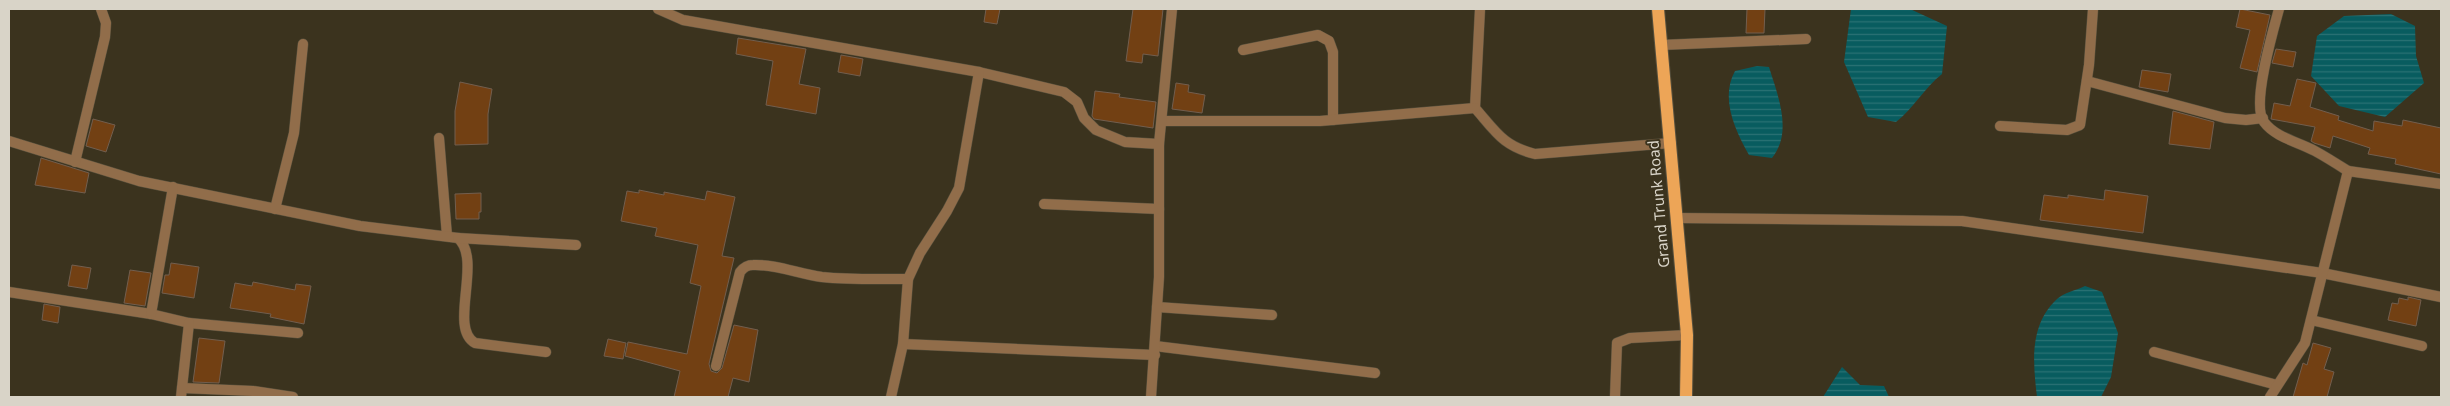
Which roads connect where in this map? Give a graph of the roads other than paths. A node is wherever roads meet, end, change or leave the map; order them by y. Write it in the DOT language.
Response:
graph roads {
  1 [pos="101,9"];
  2 [pos="658,9"];
  3 [pos="1172,9"];
  4 [pos="1480,9"];
  5 [pos="1658,9"];
  6 [pos="2093,9"];
  7 [pos="2279,9"];
  8 [pos="1806,39"];
  9 [pos="303,44"];
  10 [pos="1661,45"];
  11 [pos="1243,50"];
  12 [pos="979,72"];
  13 [pos="2087,81"];
  14 [pos="1475,108"];
  15 [pos="2263,118"];
  16 [pos="1333,120"];
  17 [pos="1162,121"];
  18 [pos="2000,126"];
  19 [pos="439,138"];
  20 [pos="9,141"];
  21 [pos="1671,143"];
  22 [pos="1159,144"];
  23 [pos="74,162"];
  24 [pos="2348,171"];
  25 [pos="2441,184"];
  26 [pos="173,187"];
  27 [pos="1044,204"];
  28 [pos="275,209"];
  29 [pos="1159,209"];
  30 [pos="1677,218"];
  31 [pos="447,236"];
  32 [pos="458,238"];
  33 [pos="576,245"];
  34 [pos="2322,273"];
  35 [pos="908,279"];
  36 [pos="9,292"];
  37 [pos="2441,297"];
  38 [pos="1157,307"];
  39 [pos="151,314"];
  40 [pos="1272,315"];
  41 [pos="2311,320"];
  42 [pos="190,323"];
  43 [pos="298,333"];
  44 [pos="1687,335"];
  45 [pos="903,344"];
  46 [pos="2422,346"];
  47 [pos="1155,350"];
  48 [pos="546,352"];
  49 [pos="2154,352"];
  50 [pos="716,366"];
  51 [pos="1375,373"];
  52 [pos="2278,385"];
  53 [pos="182,392"];
  54 [pos="293,397"];
  55 [pos="891,397"];
  56 [pos="1151,397"];
  57 [pos="1614,397"];
  58 [pos="1686,397"];
  59 [pos="2270,397"];
  1 -- 23 [label="street"];
  2 -- 12 [label="street"];
  3 -- 17 [label="street"];
  4 -- 14 [label="street"];
  5 -- 10 [label="main road, Grand Trunk Road"];
  6 -- 13 [label="street"];
  7 -- 15 [label="street"];
  8 -- 10 [label="street"];
  9 -- 28 [label="street"];
  10 -- 21 [label="main road, Grand Trunk Road"];
  11 -- 16 [label="street"];
  12 -- 22 [label="street"];
  12 -- 35 [label="street"];
  13 -- 15 [label="street"];
  13 -- 18 [label="street"];
  14 -- 16 [label="street"];
  14 -- 21 [label="street"];
  15 -- 24 [label="street"];
  16 -- 17 [label="street"];
  17 -- 22 [label="street"];
  19 -- 31 [label="street"];
  20 -- 23 [label="street"];
  21 -- 30 [label="main road, Grand Trunk Road"];
  22 -- 29 [label="street"];
  23 -- 26 [label="street"];
  24 -- 25 [label="street"];
  24 -- 34 [label="street"];
  26 -- 28 [label="street"];
  26 -- 39 [label="street"];
  27 -- 29 [label="street"];
  28 -- 31 [label="street"];
  29 -- 38 [label="street"];
  30 -- 34 [label="street"];
  30 -- 44 [label="main road, Grand Trunk Road"];
  31 -- 32 [label="street"];
  32 -- 33 [label="street"];
  32 -- 48 [label="street"];
  34 -- 37 [label="street"];
  34 -- 41 [label="street"];
  35 -- 45 [label="street"];
  35 -- 50 [label="street"];
  36 -- 39 [label="street"];
  38 -- 40 [label="street"];
  38 -- 47 [label="street"];
  39 -- 42 [label="street"];
  41 -- 46 [label="street"];
  41 -- 52 [label="street"];
  42 -- 43 [label="street"];
  42 -- 53 [label="street"];
  44 -- 57 [label="street"];
  44 -- 58 [label="main road, Grand Trunk Road"];
  45 -- 47 [label="street"];
  45 -- 55 [label="street"];
  47 -- 51 [label="street"];
  47 -- 56 [label="street"];
  49 -- 52 [label="street"];
  52 -- 59 [label="street"];
  53 -- 54 [label="street"];
}
